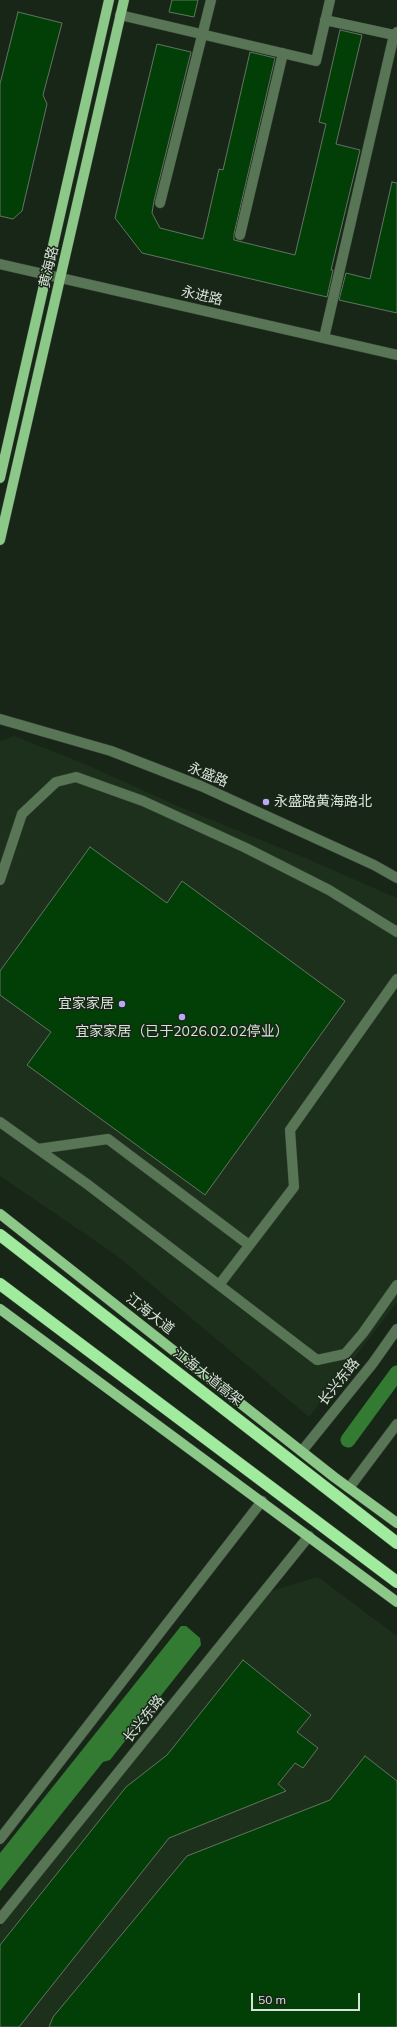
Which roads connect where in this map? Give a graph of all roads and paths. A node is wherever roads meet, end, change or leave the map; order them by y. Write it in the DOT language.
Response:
graph roads {
  1 [pos="109,0"];
  2 [pos="124,0"];
  3 [pos="211,0"];
  4 [pos="330,0"];
  5 [pos="120,15"];
  6 [pos="326,20"];
  7 [pos="203,34"];
  8 [pos="395,34"];
  9 [pos="283,53"];
  10 [pos="160,203"];
  11 [pos="240,235"];
  12 [pos="0,264"];
  13 [pos="48,275"];
  14 [pos="61,277"];
  15 [pos="324,338"];
  16 [pos="397,355"];
  17 [pos="0,478"];
  18 [pos="0,540"];
  19 [pos="0,719"];
  20 [pos="397,878"];
  21 [pos="0,880"];
  22 [pos="397,932"];
  23 [pos="397,979"];
  24 [pos="0,1122"];
  25 [pos="38,1149"];
  26 [pos="0,1214"];
  27 [pos="0,1235"];
  28 [pos="248,1245"];
  29 [pos="0,1284"];
  30 [pos="219,1285"];
  31 [pos="397,1285"];
  32 [pos="0,1308"];
  33 [pos="397,1329"];
  34 [pos="397,1424"];
  35 [pos="302,1451"];
  36 [pos="349,1488"];
  37 [pos="262,1501"];
  38 [pos="397,1523"];
  39 [pos="309,1536"];
  40 [pos="397,1543"];
  41 [pos="397,1582"];
  42 [pos="397,1602"];
  43 [pos="0,1839"];
  44 [pos="0,1919"];
  1 -- 13 [label="main road, 黄海路"];
  2 -- 5 [label="main road, 黄海路"];
  3 -- 7 [label="street"];
  4 -- 6 [label="street"];
  5 -- 7 [label="street"];
  5 -- 14 [label="main road, 黄海路"];
  6 -- 8 [label="street"];
  6 -- 9 [label="street"];
  7 -- 9 [label="street"];
  7 -- 10 [label="street"];
  8 -- 15 [label="street"];
  9 -- 11 [label="street"];
  12 -- 13 [label="street, 永进路"];
  13 -- 14 [label="street, 永进路"];
  13 -- 17 [label="main road, 黄海路"];
  14 -- 15 [label="street, 永进路"];
  14 -- 18 [label="main road, 黄海路"];
  15 -- 16 [label="street, 永进路"];
  19 -- 20 [label="street, 永盛路"];
  21 -- 22 [label="street"];
  23 -- 28 [label="street"];
  24 -- 25 [label="street"];
  25 -- 28 [label="street"];
  25 -- 30 [label="street"];
  26 -- 35 [label="main road, 江海大道"];
  27 -- 40 [label="highway, 江海大道高架"];
  28 -- 30 [label="street"];
  29 -- 41 [label="highway"];
  30 -- 31 [label="street"];
  32 -- 37 [label="main road"];
  33 -- 35 [label="street, 长兴东路"];
  34 -- 36 [label="street"];
  35 -- 36 [label="main road, 江海大道"];
  36 -- 38 [label="main road, 江海大道"];
  37 -- 39 [label="main road"];
  37 -- 43 [label="street"];
  39 -- 42 [label="main road"];
  39 -- 44 [label="street, 长兴东路"];
}
